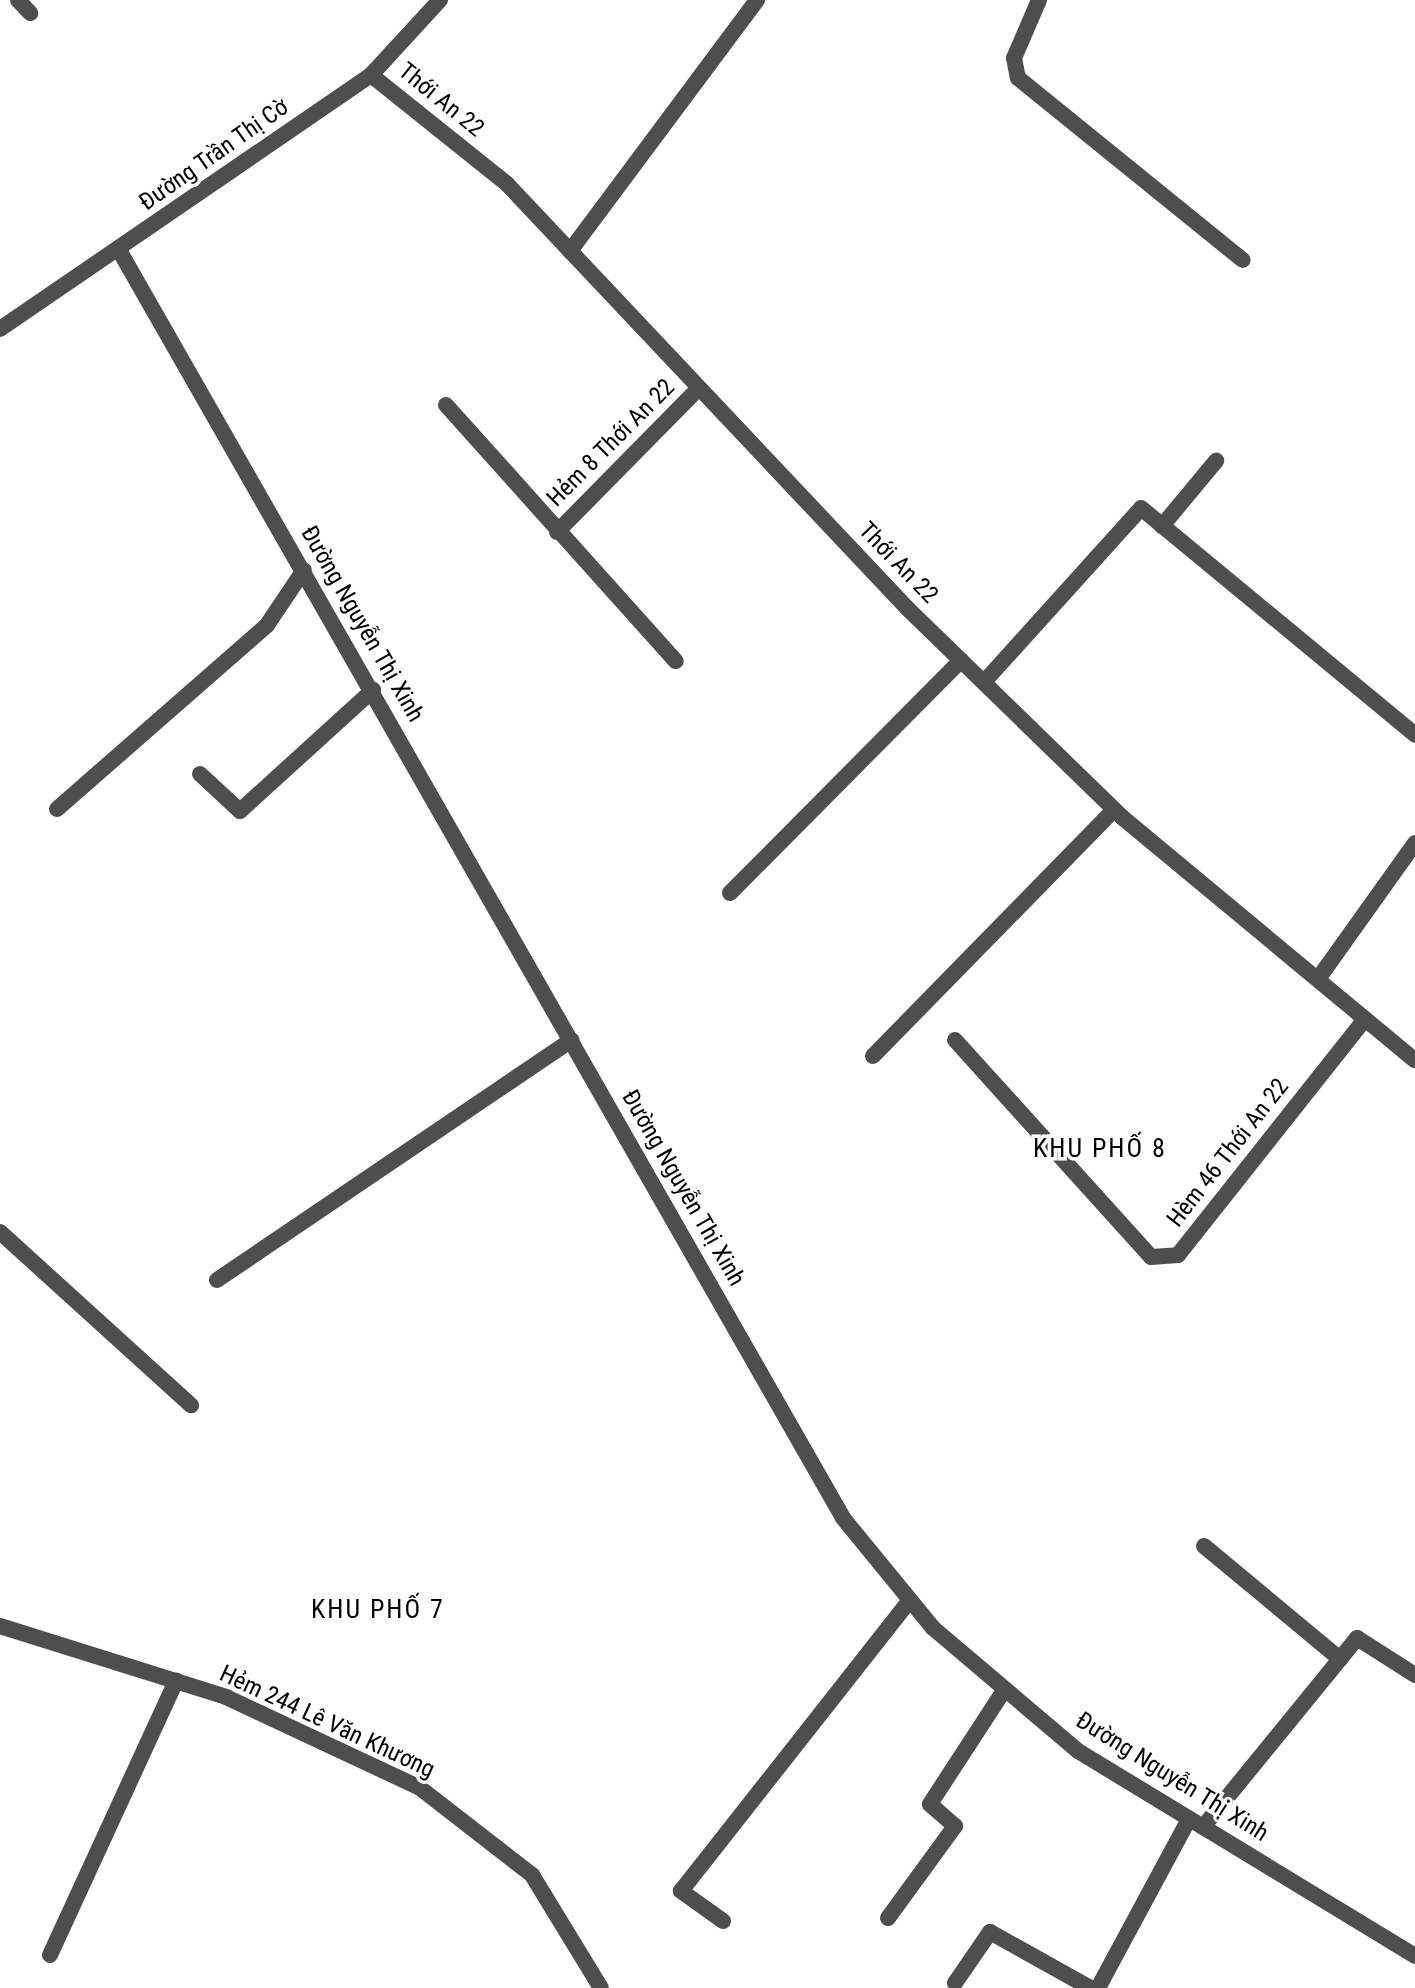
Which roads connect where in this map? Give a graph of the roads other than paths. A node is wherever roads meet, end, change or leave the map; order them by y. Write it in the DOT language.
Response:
graph roads {
  1 [pos="18,0"];
  2 [pos="440,0"];
  3 [pos="757,0"];
  4 [pos="1039,0"];
  5 [pos="30,13"];
  6 [pos="371,75"];
  7 [pos="119,250"];
  8 [pos="570,251"];
  9 [pos="1243,260"];
  10 [pos="0,329"];
  11 [pos="699,388"];
  12 [pos="446,405"];
  13 [pos="1216,461"];
  14 [pos="1162,526"];
  15 [pos="557,532"];
  16 [pos="304,570"];
  17 [pos="961,660"];
  18 [pos="676,661"];
  19 [pos="984,682"];
  20 [pos="373,690"];
  21 [pos="1415,735"];
  22 [pos="200,774"];
  23 [pos="57,809"];
  24 [pos="1114,810"];
  25 [pos="1415,843"];
  26 [pos="730,893"];
  27 [pos="1318,979"];
  28 [pos="1365,1019"];
  29 [pos="571,1040"];
  30 [pos="955,1040"];
  31 [pos="873,1056"];
  32 [pos="1415,1060"];
  33 [pos="0,1232"];
  34 [pos="217,1280"];
  35 [pos="191,1405"];
  36 [pos="1204,1546"];
  37 [pos="910,1600"];
  38 [pos="0,1626"];
  39 [pos="1340,1659"];
  40 [pos="1415,1675"];
  41 [pos="176,1681"];
  42 [pos="1005,1689"];
  43 [pos="1196,1823"];
  44 [pos="888,1918"];
  45 [pos="723,1921"];
  46 [pos="50,1955"];
  47 [pos="1415,1956"];
  48 [pos="955,1983"];
  49 [pos="601,1988"];
  50 [pos="1090,1988"];
  51 [pos="1098,1988"];
  1 -- 5 [label="street"];
  2 -- 6 [label="street, Đường Trần Thị Cờ"];
  3 -- 8 [label="street"];
  4 -- 9 [label="street"];
  6 -- 7 [label="street, Đường Trần Thị Cờ"];
  6 -- 8 [label="street, Thới An 22"];
  7 -- 10 [label="street, Đường Trần Thị Cờ"];
  7 -- 16 [label="street, Đường Nguyễn Thị Xinh"];
  8 -- 11 [label="street, Thới An 22"];
  11 -- 15 [label="street, Hẻm 8 Thới An 22"];
  11 -- 17 [label="street, Thới An 22"];
  12 -- 15 [label="street, Hẻm 8 Thới An 22"];
  13 -- 14 [label="street"];
  14 -- 19 [label="street"];
  14 -- 21 [label="street"];
  15 -- 18 [label="street, Hẻm 8 Thới An 22"];
  16 -- 20 [label="street, Đường Nguyễn Thị Xinh"];
  16 -- 23 [label="street"];
  17 -- 19 [label="street, Thới An 22"];
  17 -- 26 [label="street"];
  19 -- 24 [label="street, Thới An 22"];
  20 -- 22 [label="street"];
  20 -- 29 [label="street, Đường Nguyễn Thị Xinh"];
  24 -- 27 [label="street, Thới An 22"];
  24 -- 31 [label="street"];
  25 -- 27 [label="street"];
  27 -- 28 [label="street, Thới An 22"];
  28 -- 30 [label="street, Hèm 46 Thới An 22"];
  28 -- 32 [label="street, Thới An 22"];
  29 -- 34 [label="street"];
  29 -- 37 [label="street, Đường Nguyễn Thị Xinh"];
  33 -- 35 [label="street"];
  36 -- 39 [label="street"];
  37 -- 42 [label="street, Đường Nguyễn Thị Xinh"];
  37 -- 45 [label="street"];
  38 -- 41 [label="street, Hẻm 244 Lê Văn Khương"];
  39 -- 40 [label="street"];
  39 -- 43 [label="street"];
  41 -- 46 [label="street"];
  41 -- 49 [label="street, Hẻm 244 Lê Văn Khương"];
  42 -- 43 [label="street, Đường Nguyễn Thị Xinh"];
  42 -- 44 [label="street"];
  43 -- 47 [label="street, Đường Nguyễn Thị Xinh"];
  43 -- 51 [label="street"];
  48 -- 50 [label="street"];
}
